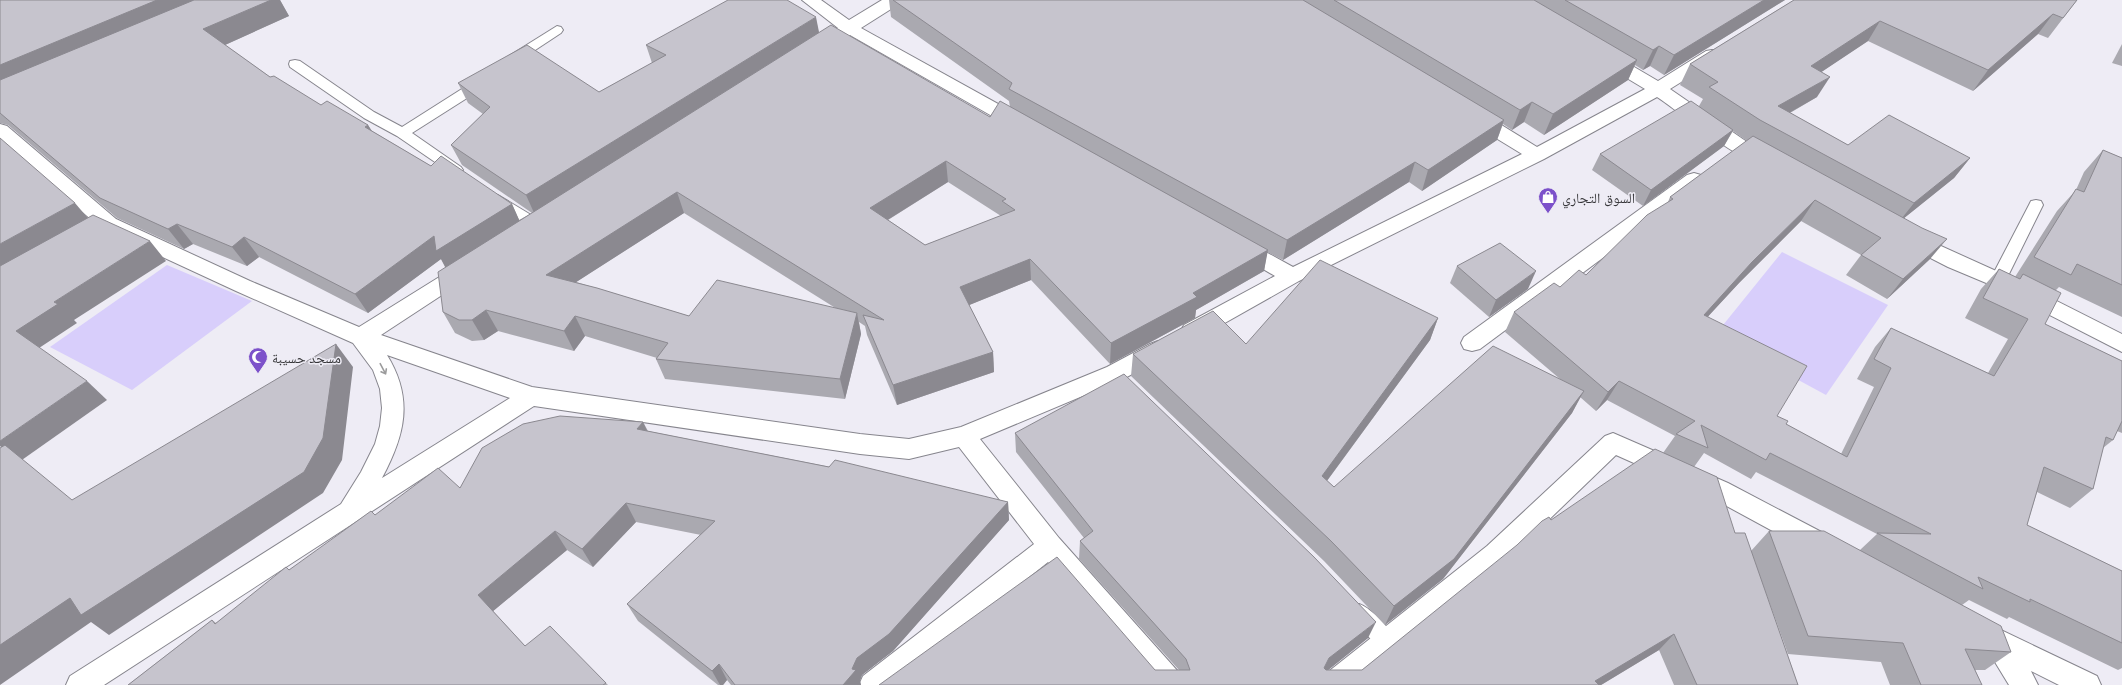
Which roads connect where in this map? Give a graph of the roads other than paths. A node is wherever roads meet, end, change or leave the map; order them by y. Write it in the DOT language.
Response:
graph roads {
  1 [pos="810,0"];
  2 [pos="893,0"];
  3 [pos="849,28"];
  4 [pos="556,30"];
  5 [pos="1726,47"];
  6 [pos="1590,49"];
  7 [pos="803,57"];
  8 [pos="295,64"];
  9 [pos="1658,89"];
  10 [pos="1464,110"];
  11 [pos="0,130"];
  12 [pos="402,133"];
  13 [pos="1036,133"];
  14 [pos="1740,146"];
  15 [pos="1537,155"];
  16 [pos="1782,169"];
  17 [pos="467,178"];
  18 [pos="484,191"];
  19 [pos="2036,205"];
  20 [pos="110,224"];
  21 [pos="536,225"];
  22 [pos="1893,230"];
  23 [pos="89,236"];
  24 [pos="1223,237"];
  25 [pos="483,260"];
  26 [pos="1292,276"];
  27 [pos="1998,280"];
  28 [pos="361,337"];
  29 [pos="1472,344"];
  30 [pos="2122,344"];
  31 [pos="531,396"];
  32 [pos="964,436"];
  33 [pos="350,512"];
  34 [pos="1050,546"];
  35 [pos="1844,558"];
  36 [pos="1349,603"];
  37 [pos="1962,622"];
  38 [pos="1997,640"];
  39 [pos="1387,643"];
  40 [pos="80,685"];
  41 [pos="873,685"];
  42 [pos="1172,685"];
  43 [pos="1333,685"];
  44 [pos="2024,685"];
  45 [pos="2087,685"];
  1 -- 3 [label="street"];
  2 -- 3 [label="street"];
  3 -- 7 [label="street"];
  3 -- 13 [label="street"];
  4 -- 12 [label="lane"];
  5 -- 9 [label="street"];
  6 -- 9 [label="street"];
  8 -- 12 [label="lane"];
  9 -- 14 [label="street"];
  9 -- 15 [label="street"];
  10 -- 15 [label="street"];
  11 -- 20 [label="street"];
  12 -- 17 [label="lane"];
  14 -- 16 [label="street"];
  14 -- 29 [label="street"];
  15 -- 26 [label="street"];
  18 -- 21 [label="lane"];
  19 -- 27 [label="lane"];
  20 -- 23 [label="street"];
  20 -- 28 [label="street"];
  22 -- 27 [label="street"];
  24 -- 26 [label="street"];
  25 -- 28 [label="street"];
  26 -- 32 [label="street"];
  27 -- 30 [label="street"];
  28 -- 31 [label="street"];
  28 -- 33 [label="street, one-way"];
  31 -- 32 [label="street"];
  31 -- 33 [label="street"];
  32 -- 34 [label="street"];
  33 -- 40 [label="street"];
  34 -- 41 [label="street"];
  34 -- 42 [label="street"];
  35 -- 39 [label="street"];
  36 -- 39 [label="lane"];
  37 -- 38 [label="street"];
  38 -- 44 [label="street"];
  38 -- 45 [label="street"];
  39 -- 43 [label="street"];
}
